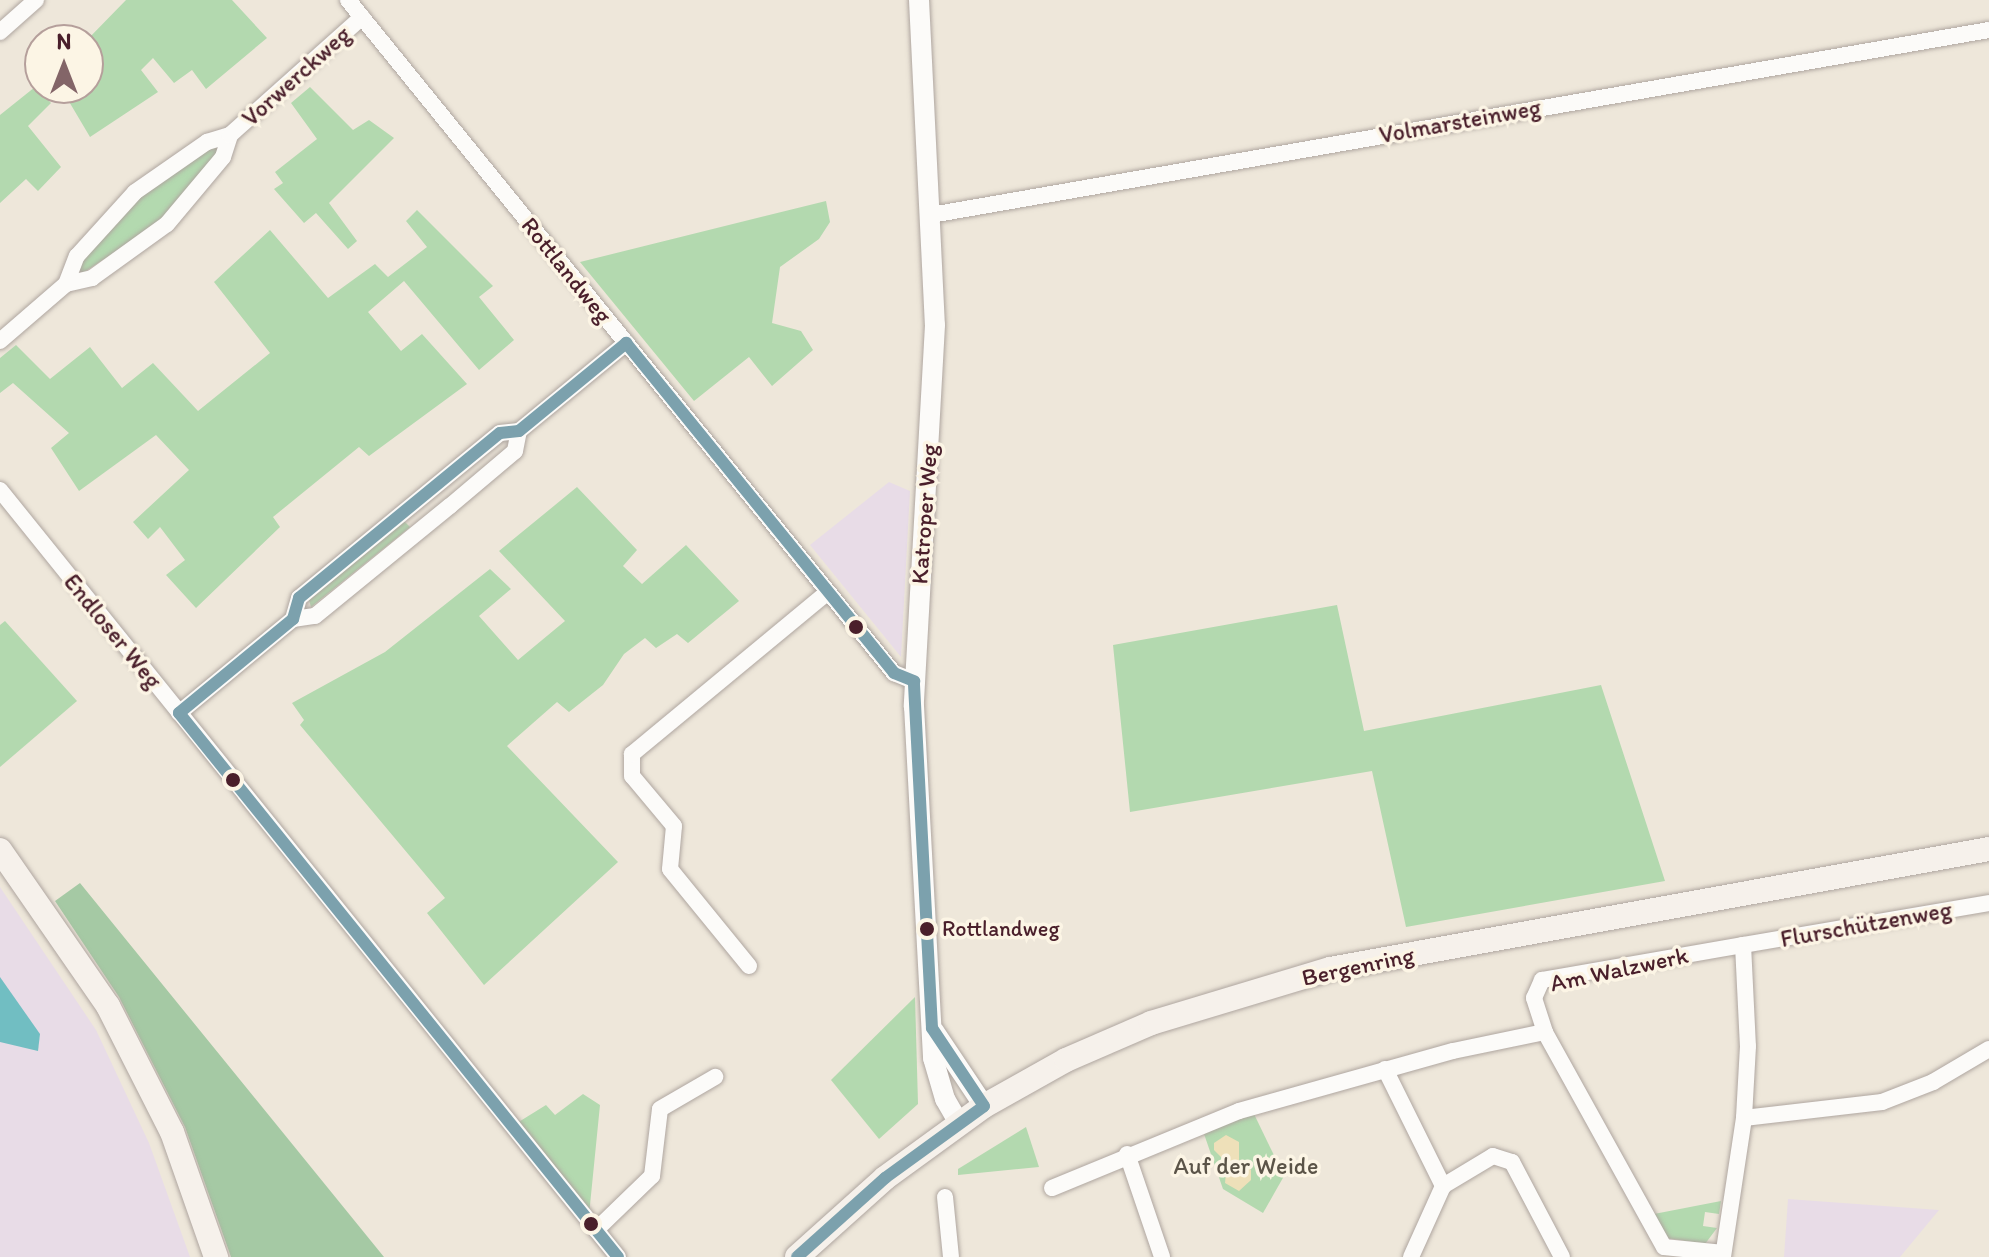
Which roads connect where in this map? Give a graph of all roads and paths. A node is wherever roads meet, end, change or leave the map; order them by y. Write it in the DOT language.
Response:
graph roads {
  1 [pos="36,0"];
  2 [pos="348,0"];
  3 [pos="919,0"];
  4 [pos="362,17"];
  5 [pos="1989,30"];
  6 [pos="0,32"];
  7 [pos="230,135"];
  8 [pos="931,215"];
  9 [pos="66,284"];
  10 [pos="0,341"];
  11 [pos="626,343"];
  12 [pos="519,431"];
  13 [pos="0,490"];
  14 [pos="828,592"];
  15 [pos="293,619"];
  16 [pos="914,681"];
  17 [pos="179,713"];
  18 [pos="1989,849"];
  19 [pos="0,850"];
  20 [pos="1989,903"];
  21 [pos="1743,945"];
  22 [pos="749,966"];
  23 [pos="932,1028"];
  24 [pos="1545,1032"];
  25 [pos="1989,1049"];
  26 [pos="1385,1069"];
  27 [pos="715,1077"];
  28 [pos="984,1106"];
  29 [pos="1744,1118"];
  30 [pos="959,1123"];
  31 [pos="1127,1154"];
  32 [pos="1443,1186"];
  33 [pos="1052,1188"];
  34 [pos="945,1197"];
  35 [pos="596,1230"];
  36 [pos="1723,1255"];
  37 [pos="216,1257"];
  38 [pos="618,1257"];
  39 [pos="797,1257"];
  40 [pos="951,1257"];
  41 [pos="1162,1257"];
  42 [pos="1411,1257"];
  43 [pos="1562,1257"];
  1 -- 6 [label="street"];
  2 -- 4 [label="street, Rottlandweg"];
  3 -- 8 [label="street, Katroper Weg"];
  4 -- 7 [label="street, Vorwerckweg"];
  4 -- 11 [label="street, Rottlandweg"];
  5 -- 8 [label="street, Volmarsteinweg"];
  7 -- 9 [label="street, Vorwerckweg"];
  7 -- 9 [label="street, Vorwerckweg"];
  8 -- 16 [label="street, Katroper Weg"];
  9 -- 10 [label="street, Vorwerckweg"];
  11 -- 12 [label="street"];
  11 -- 14 [label="street, Rottlandweg"];
  12 -- 15 [label="street"];
  12 -- 15 [label="street"];
  13 -- 17 [label="street, Endloser Weg"];
  14 -- 16 [label="street, Rottlandweg"];
  14 -- 22 [label="street"];
  15 -- 17 [label="street"];
  16 -- 23 [label="street, Katroper Weg"];
  17 -- 35 [label="street, Endloser Weg"];
  18 -- 28 [label="main road, Bergenring"];
  19 -- 37 [label="main road"];
  20 -- 21 [label="street, Flurschützenweg"];
  21 -- 24 [label="street, Am Walzwerk"];
  21 -- 29 [label="street, Am Walzwerk"];
  23 -- 28 [label="street"];
  23 -- 30 [label="street, Katroper Weg"];
  24 -- 26 [label="street"];
  24 -- 36 [label="street, Am Walzwerk"];
  25 -- 29 [label="street"];
  26 -- 31 [label="street"];
  26 -- 32 [label="street"];
  27 -- 35 [label="street"];
  28 -- 30 [label="main road, Bergenring"];
  29 -- 36 [label="street, Am Walzwerk"];
  30 -- 39 [label="main road, Bergenring"];
  31 -- 33 [label="street"];
  31 -- 41 [label="street"];
  32 -- 42 [label="street"];
  32 -- 43 [label="street"];
  34 -- 40 [label="street"];
  35 -- 38 [label="street, Endloser Weg"];
}
